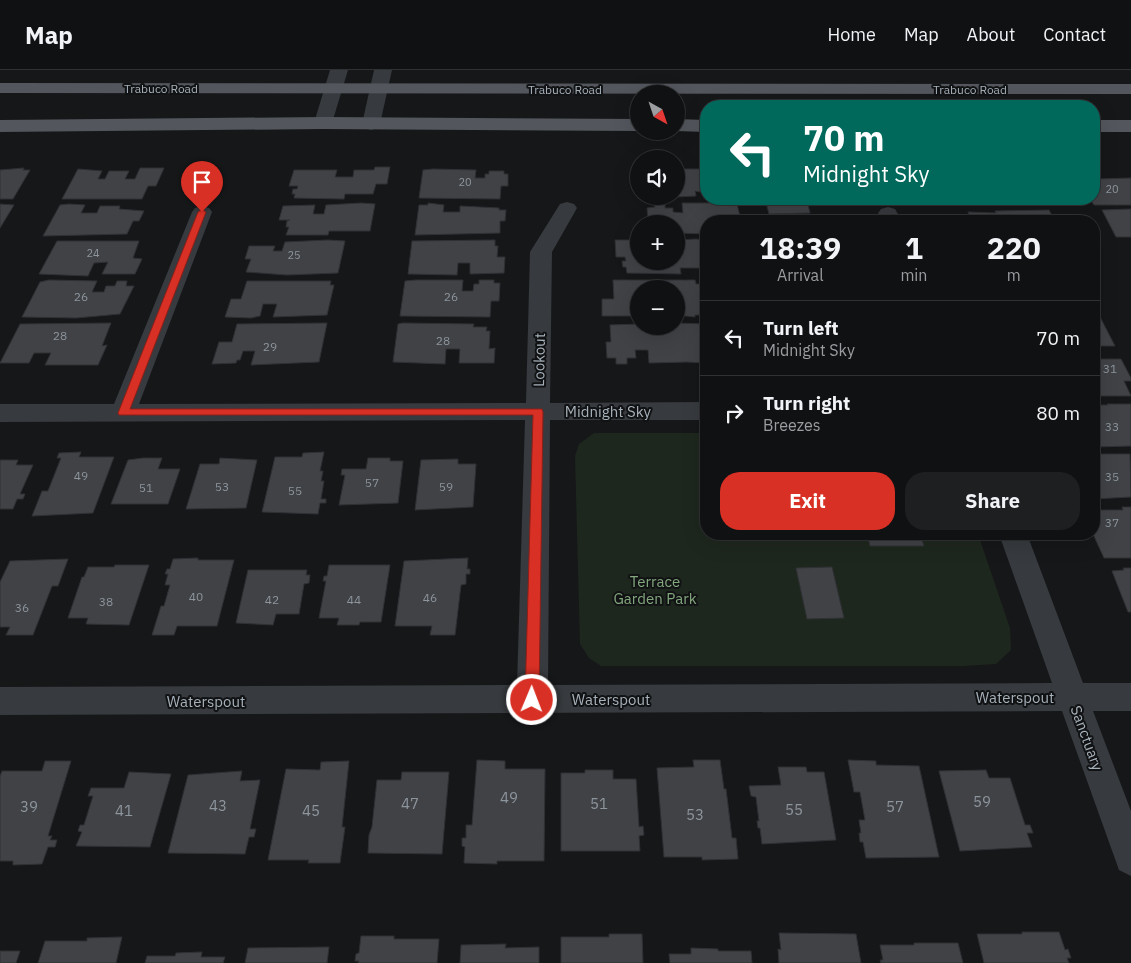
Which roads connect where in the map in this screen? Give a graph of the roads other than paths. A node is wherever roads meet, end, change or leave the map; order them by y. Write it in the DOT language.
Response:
graph roads {
  1 [pos="339,70"];
  2 [pos="383,70"];
  3 [pos="0,88"];
  4 [pos="334,88"];
  5 [pos="378,89"];
  6 [pos="1131,89"];
  7 [pos="323,123"];
  8 [pos="371,124"];
  9 [pos="630,125"];
  10 [pos="0,126"];
  11 [pos="685,126"];
  12 [pos="700,126"];
  13 [pos="1100,126"];
  14 [pos="1131,126"];
  15 [pos="567,208"];
  16 [pos="202,212"];
  17 [pos="700,411"];
  18 [pos="538,412"];
  19 [pos="0,413"];
  20 [pos="123,413"];
  21 [pos="1015,540"];
  22 [pos="1072,697"];
  23 [pos="1131,697"];
  24 [pos="532,700"];
  25 [pos="0,701"];
  26 [pos="1131,858"];
  1 -- 4 [label="street"];
  2 -- 5 [label="street"];
  3 -- 4 [label="main road, Trabuco Road"];
  4 -- 5 [label="main road, Trabuco Road"];
  4 -- 7 [label="street"];
  5 -- 6 [label="main road, Trabuco Road"];
  5 -- 8 [label="street"];
  7 -- 8 [label="main road"];
  7 -- 10 [label="main road"];
  8 -- 9 [label="main road"];
  11 -- 12 [label="main road"];
  13 -- 14 [label="main road"];
  15 -- 18 [label="street, Lookout"];
  16 -- 20 [label="street"];
  17 -- 18 [label="street, Midnight Sky"];
  18 -- 20 [label="street, Midnight Sky"];
  18 -- 24 [label="street, Lookout"];
  19 -- 20 [label="street, Midnight Sky"];
  21 -- 22 [label="street, Sanctuary"];
  22 -- 23 [label="street, Waterspout"];
  22 -- 24 [label="street, Waterspout"];
  22 -- 26 [label="street, Sanctuary"];
  24 -- 25 [label="street, Waterspout"];
}
